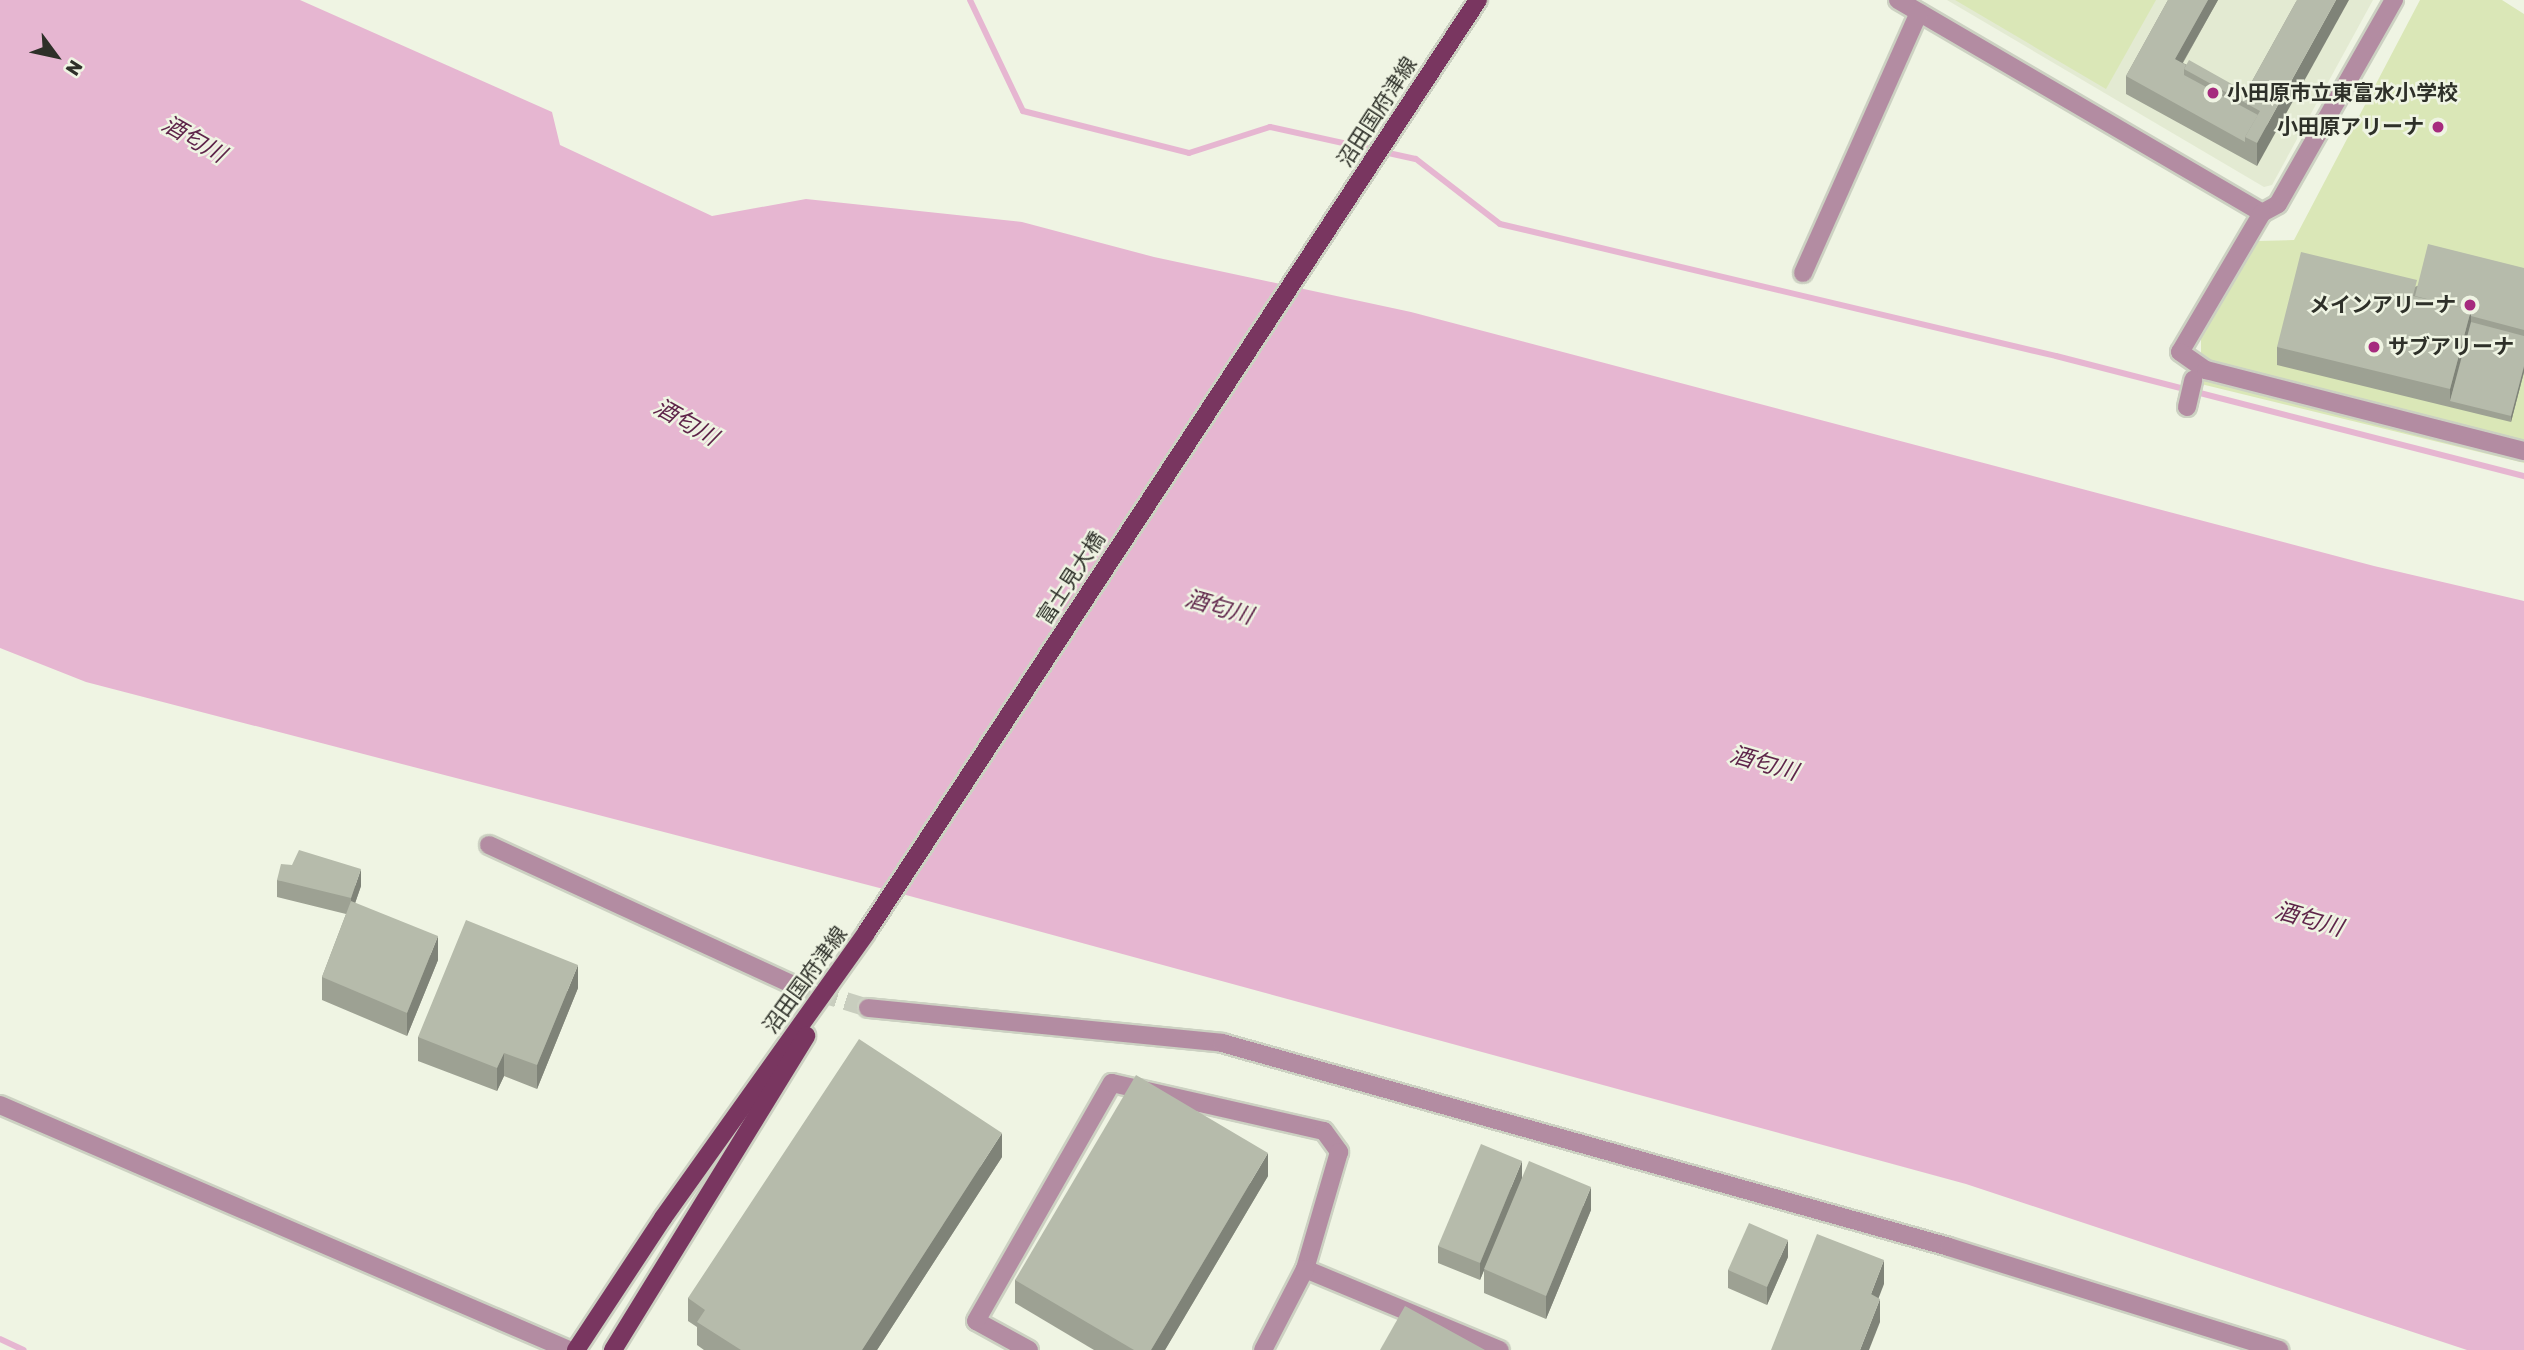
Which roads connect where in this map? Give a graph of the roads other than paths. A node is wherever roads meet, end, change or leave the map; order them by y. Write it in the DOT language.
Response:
graph roads {
  1 [pos="1478,0"];
  2 [pos="2394,0"];
  3 [pos="1911,5"];
  4 [pos="2262,213"];
  5 [pos="1314,248"];
  6 [pos="1803,273"];
  7 [pos="2193,380"];
  8 [pos="2187,407"];
  9 [pos="2524,451"];
  10 [pos="489,845"];
  11 [pos="866,933"];
  12 [pos="794,985"];
  13 [pos="868,1008"];
  14 [pos="0,1105"];
  15 [pos="1304,1269"];
  16 [pos="569,1350"];
  17 [pos="576,1350"];
  18 [pos="613,1350"];
  19 [pos="1029,1350"];
  20 [pos="1263,1350"];
  21 [pos="1500,1350"];
  22 [pos="2279,1350"];
  1 -- 5 [label="main road, 沼田国府津線"];
  2 -- 4 [label="street"];
  3 -- 4 [label="street"];
  3 -- 6 [label="street"];
  4 -- 9 [label="street"];
  5 -- 11 [label="main road, 富士見大橋"];
  7 -- 8 [label="street"];
  10 -- 12 [label="street"];
  11 -- 17 [label="main road, 沼田国府津線"];
  11 -- 18 [label="main road, 沼田国府津線"];
  13 -- 22 [label="street"];
  14 -- 16 [label="street"];
  15 -- 19 [label="street"];
  15 -- 20 [label="street"];
  15 -- 21 [label="street"];
}
